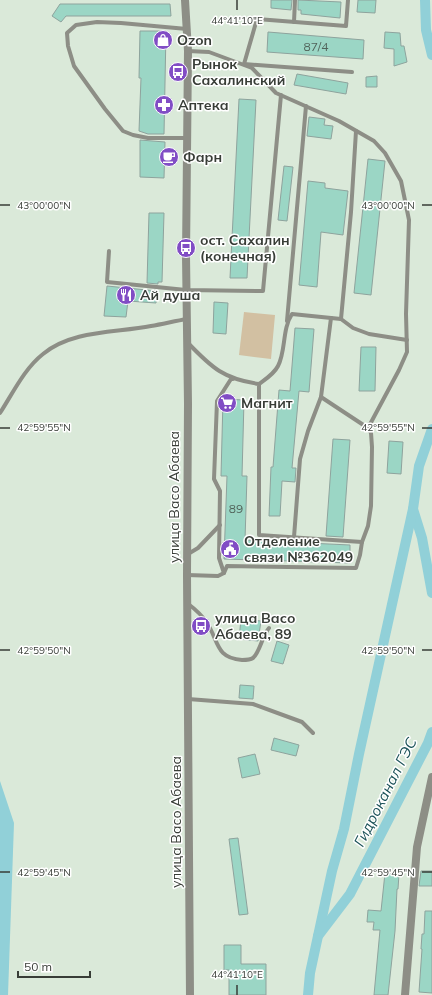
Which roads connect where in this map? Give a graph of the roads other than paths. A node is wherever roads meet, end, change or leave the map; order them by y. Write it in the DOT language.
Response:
graph roads {
  1 [pos="185,0"];
  2 [pos="295,0"];
  3 [pos="348,0"];
  4 [pos="294,22"];
  5 [pos="187,29"];
  6 [pos="188,51"];
  7 [pos="244,64"];
  8 [pos="352,72"];
  9 [pos="281,95"];
  10 [pos="306,106"];
  11 [pos="356,131"];
  12 [pos="187,138"];
  13 [pos="109,251"];
  14 [pos="186,290"];
  15 [pos="331,318"];
  16 [pos="187,319"];
  17 [pos="341,319"];
  18 [pos="287,321"];
  19 [pos="407,340"];
  20 [pos="187,342"];
  21 [pos="234,379"];
  22 [pos="259,384"];
  23 [pos="321,397"];
  24 [pos="0,413"];
  25 [pos="368,428"];
  26 [pos="220,525"];
  27 [pos="294,537"];
  28 [pos="362,542"];
  29 [pos="187,554"];
  30 [pos="224,573"];
  31 [pos="187,575"];
  32 [pos="187,603"];
  33 [pos="269,628"];
  34 [pos="188,699"];
  35 [pos="313,733"];
  36 [pos="432,777"];
  37 [pos="190,995"];
  38 [pos="405,995"];
  1 -- 5 [label="street, улица Васо Абаева"];
  2 -- 4 [label="lane"];
  3 -- 4 [label="lane"];
  4 -- 7 [label="lane"];
  5 -- 6 [label="street, улица Васо Абаева"];
  5 -- 12 [label="lane"];
  6 -- 7 [label="lane"];
  6 -- 12 [label="street, улица Васо Абаева"];
  7 -- 8 [label="lane"];
  7 -- 9 [label="lane"];
  9 -- 10 [label="lane"];
  9 -- 14 [label="lane"];
  10 -- 11 [label="lane"];
  10 -- 18 [label="lane"];
  11 -- 17 [label="lane"];
  11 -- 19 [label="lane"];
  12 -- 14 [label="street, улица Васо Абаева"];
  13 -- 14 [label="lane"];
  14 -- 16 [label="street, улица Васо Абаева"];
  15 -- 17 [label="lane"];
  15 -- 18 [label="lane"];
  15 -- 23 [label="lane"];
  16 -- 20 [label="street, улица Васо Абаева"];
  16 -- 24 [label="lane"];
  17 -- 19 [label="lane"];
  18 -- 22 [label="lane"];
  19 -- 25 [label="lane"];
  20 -- 21 [label="lane"];
  20 -- 29 [label="street, улица Васо Абаева"];
  21 -- 22 [label="lane"];
  21 -- 26 [label="lane"];
  22 -- 27 [label="lane"];
  23 -- 25 [label="lane"];
  23 -- 27 [label="lane"];
  25 -- 28 [label="lane"];
  26 -- 29 [label="lane"];
  26 -- 30 [label="lane"];
  27 -- 28 [label="lane"];
  28 -- 30 [label="lane"];
  29 -- 31 [label="street, улица Васо Абаева"];
  30 -- 31 [label="lane"];
  31 -- 32 [label="street, улица Васо Абаева"];
  32 -- 33 [label="lane"];
  32 -- 34 [label="street, улица Васо Абаева"];
  34 -- 35 [label="lane"];
  34 -- 37 [label="street, улица Васо Абаева"];
  36 -- 38 [label="street"];
}
